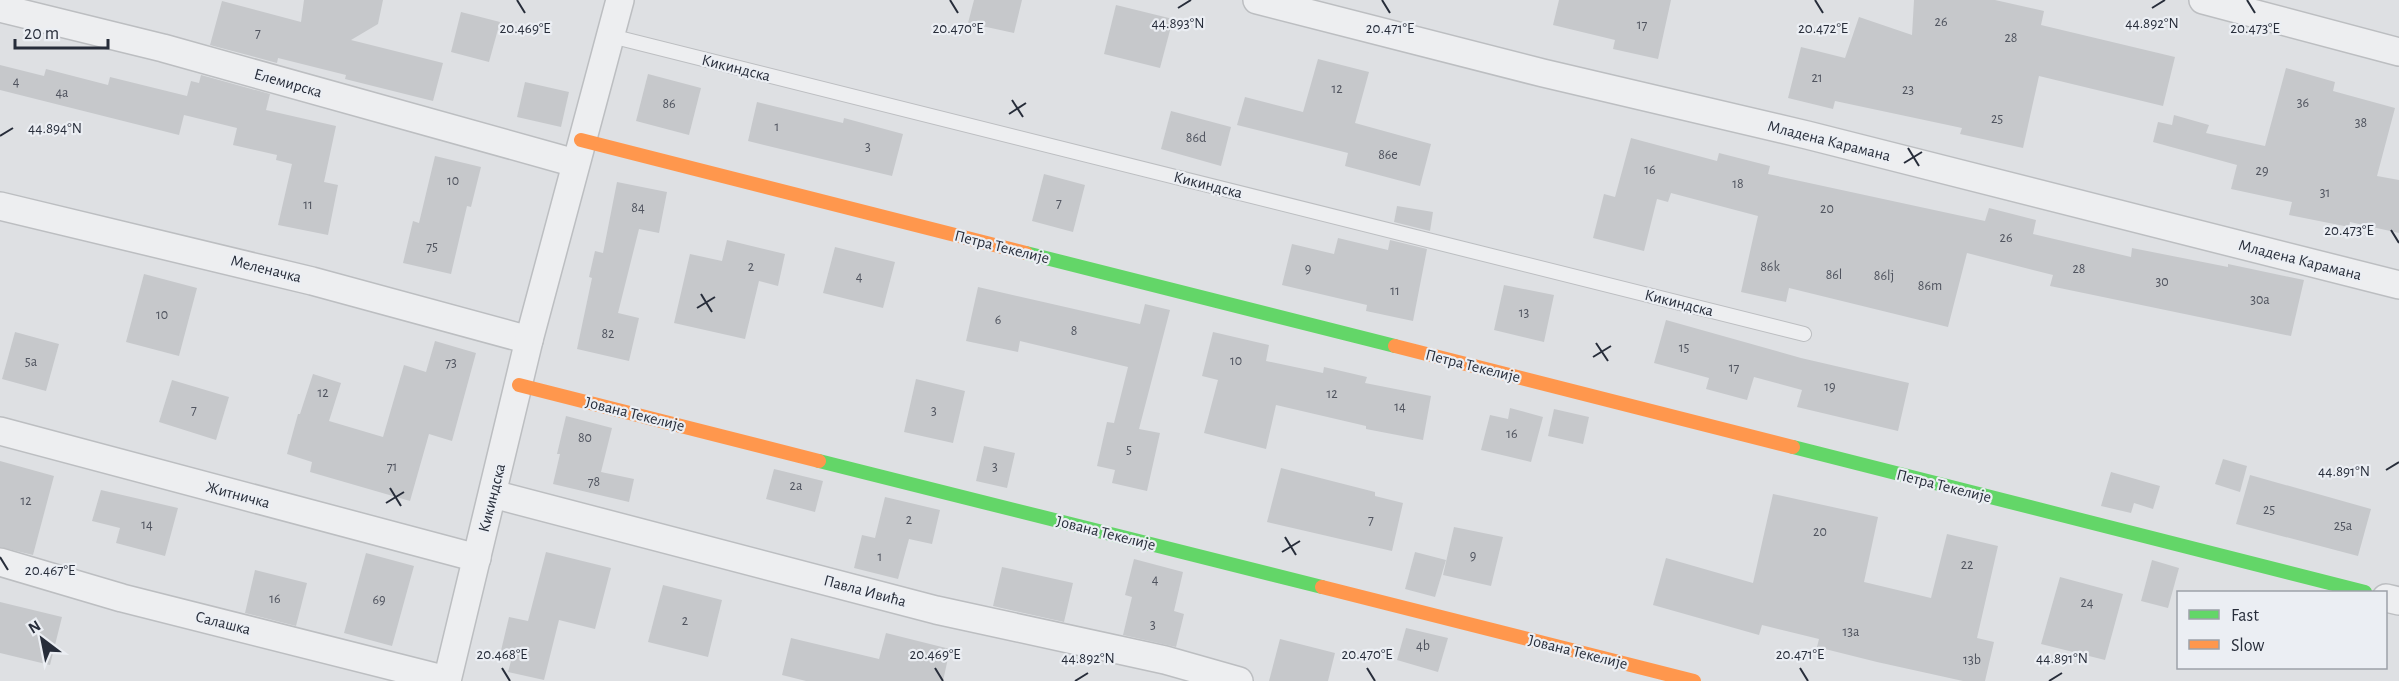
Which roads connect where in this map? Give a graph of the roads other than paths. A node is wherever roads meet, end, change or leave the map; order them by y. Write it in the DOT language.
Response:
graph roads {
  1 [pos="620,0"];
  2 [pos="1257,0"];
  3 [pos="2203,0"];
  4 [pos="0,8"];
  5 [pos="611,36"];
  6 [pos="2399,52"];
  7 [pos="578,152"];
  8 [pos="0,206"];
  9 [pos="2399,285"];
  10 [pos="1804,334"];
  11 [pos="530,340"];
  12 [pos="519,385"];
  13 [pos="0,431"];
  14 [pos="493,494"];
  15 [pos="477,558"];
  16 [pos="0,562"];
  17 [pos="2361,591"];
  18 [pos="447,680"];
  19 [pos="1239,681"];
  20 [pos="1694,681"];
  1 -- 5 [label="street, Кикиндска"];
  2 -- 9 [label="street, Младена Карамана"];
  3 -- 6 [label="street"];
  4 -- 7 [label="street, Елемирска"];
  5 -- 7 [label="street, Кикиндска"];
  5 -- 10 [label="lane, Кикиндска"];
  7 -- 11 [label="street, Кикиндска"];
  7 -- 17 [label="street, Петра Текелије"];
  8 -- 11 [label="street, Меленачка"];
  11 -- 12 [label="street, Кикиндска"];
  12 -- 14 [label="street, Кикиндска"];
  12 -- 20 [label="street, Јована Текелије"];
  13 -- 15 [label="street, Житничка"];
  14 -- 15 [label="street, Кикиндска"];
  14 -- 19 [label="street, Павла Ивића"];
  15 -- 18 [label="street, Кикиндска"];
  16 -- 18 [label="street, Салашка"];
}
